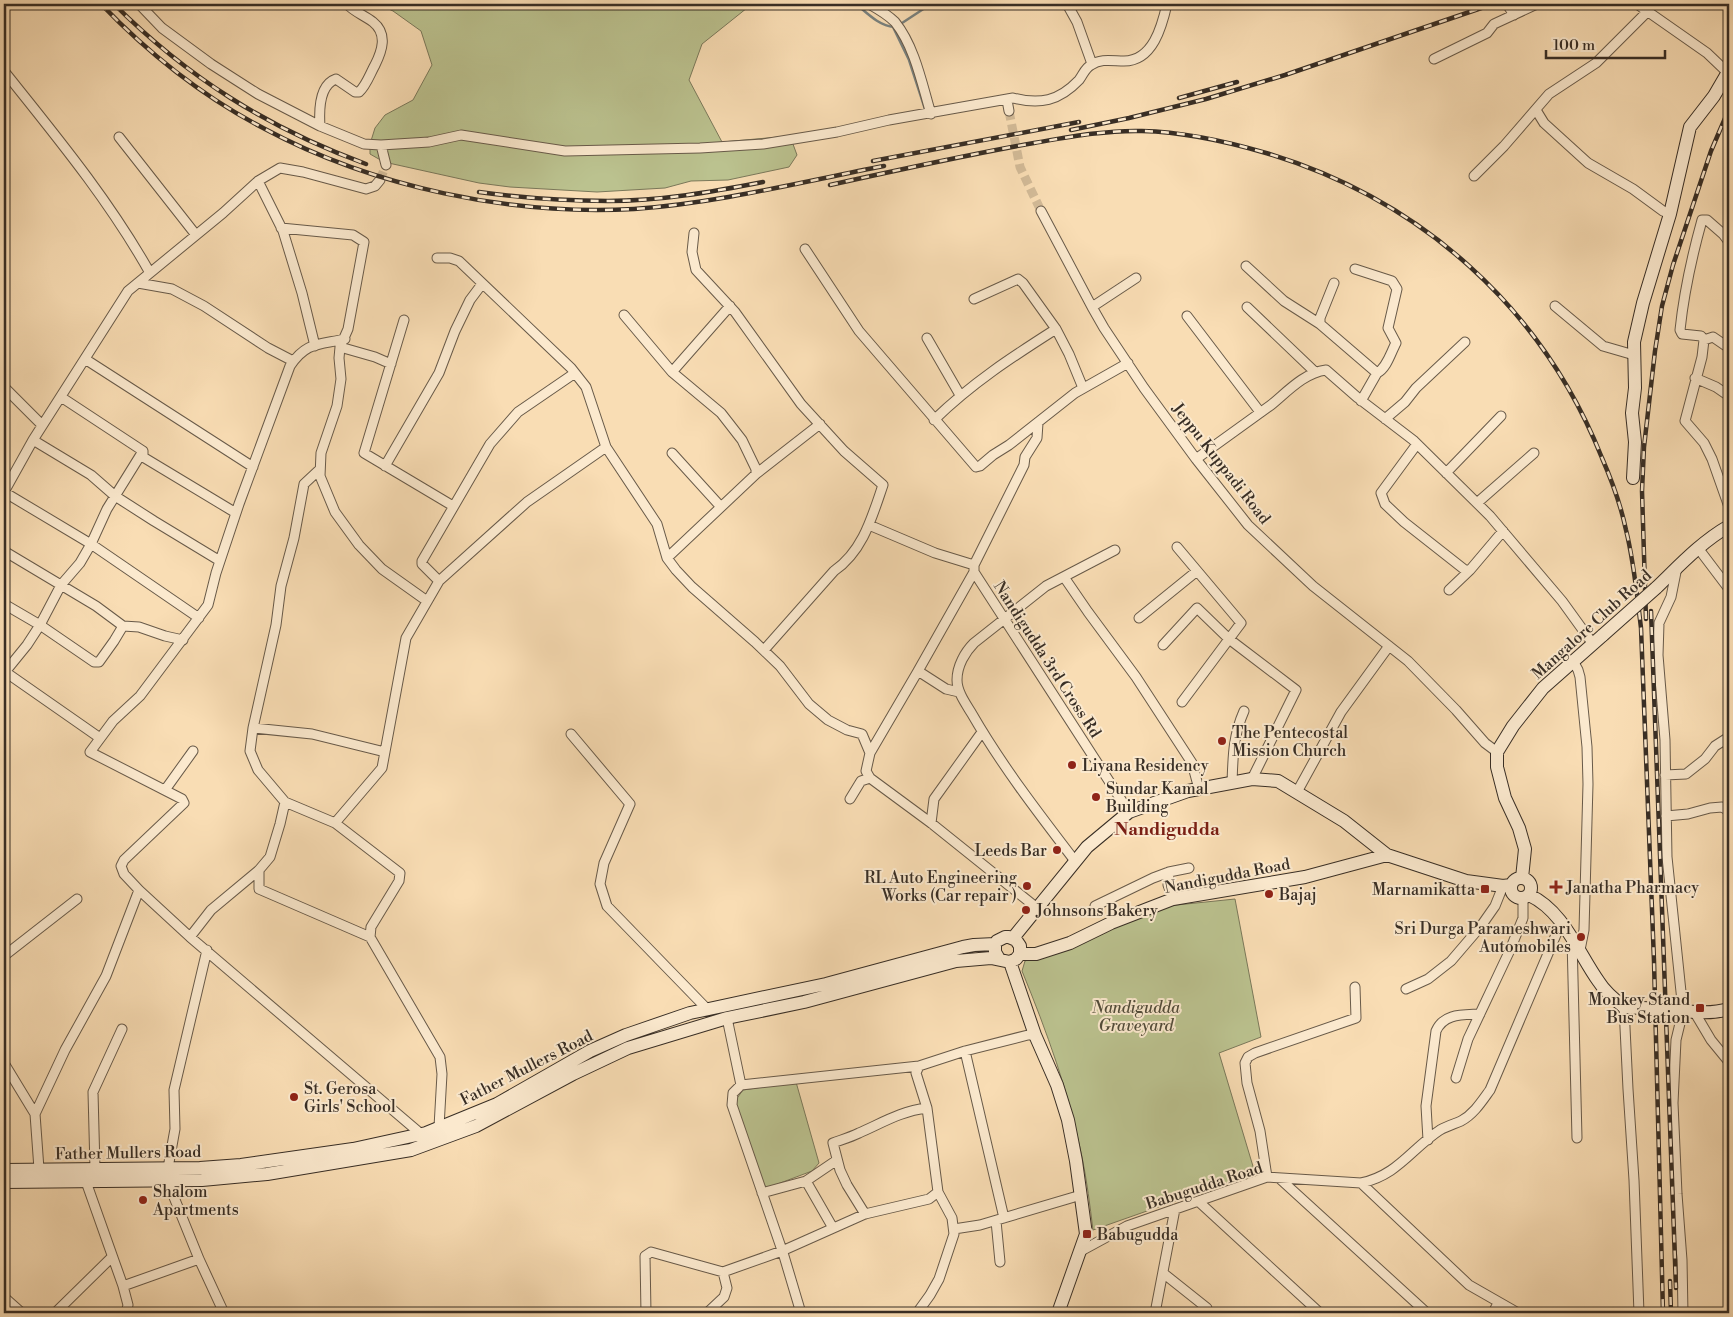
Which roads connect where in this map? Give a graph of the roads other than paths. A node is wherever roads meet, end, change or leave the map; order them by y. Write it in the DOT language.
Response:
graph roads {
  1 [pos="139,4"];
  2 [pos="347,4"];
  3 [pos="869,4"];
  4 [pos="1067,4"];
  5 [pos="1167,4"];
  6 [pos="1507,4"];
  7 [pos="1537,4"];
  8 [pos="1637,4"];
  9 [pos="1648,11"];
  10 [pos="1514,15"];
  11 [pos="1434,58"];
  12 [pos="1092,64"];
  13 [pos="4,71"];
  14 [pos="1729,73"];
  15 [pos="1007,100"];
  16 [pos="1536,110"];
  17 [pos="1009,111"];
  18 [pos="931,114"];
  19 [pos="320,126"];
  20 [pos="120,137"];
  21 [pos="381,145"];
  22 [pos="386,165"];
  23 [pos="1474,176"];
  24 [pos="258,180"];
  25 [pos="380,180"];
  26 [pos="1041,211"];
  27 [pos="1670,214"];
  28 [pos="281,228"];
  29 [pos="694,233"];
  30 [pos="196,235"];
  31 [pos="1729,242"];
  32 [pos="805,249"];
  33 [pos="436,258"];
  34 [pos="1246,266"];
  35 [pos="1355,269"];
  36 [pos="150,273"];
  37 [pos="1136,278"];
  38 [pos="138,283"];
  39 [pos="1334,283"];
  40 [pos="482,284"];
  41 [pos="974,299"];
  42 [pos="730,306"];
  43 [pos="1555,306"];
  44 [pos="1092,307"];
  45 [pos="1247,307"];
  46 [pos="624,315"];
  47 [pos="1187,316"];
  48 [pos="404,320"];
  49 [pos="1320,324"];
  50 [pos="1056,329"];
  51 [pos="927,338"];
  52 [pos="1704,340"];
  53 [pos="1465,342"];
  54 [pos="343,343"];
  55 [pos="315,346"];
  56 [pos="1729,348"];
  57 [pos="1634,356"];
  58 [pos="85,359"];
  59 [pos="294,361"];
  60 [pos="1128,363"];
  61 [pos="391,364"];
  62 [pos="672,372"];
  63 [pos="1315,372"];
  64 [pos="575,373"];
  65 [pos="1377,373"];
  66 [pos="1695,378"];
  67 [pos="4,387"];
  68 [pos="1083,388"];
  69 [pos="960,395"];
  70 [pos="1729,396"];
  71 [pos="61,397"];
  72 [pos="1361,401"];
  73 [pos="1260,412"];
  74 [pos="1501,416"];
  75 [pos="1385,419"];
  76 [pos="934,420"];
  77 [pos="1038,422"];
  78 [pos="820,424"];
  79 [pos="42,425"];
  80 [pos="33,440"];
  81 [pos="1417,444"];
  82 [pos="606,447"];
  83 [pos="143,451"];
  84 [pos="672,453"];
  85 [pos="1534,453"];
  86 [pos="1196,459"];
  87 [pos="385,466"];
  88 [pos="253,467"];
  89 [pos="319,470"];
  90 [pos="1446,473"];
  91 [pos="756,474"];
  92 [pos="1633,478"];
  93 [pos="4,492"];
  94 [pos="115,496"];
  95 [pos="1477,503"];
  96 [pos="453,506"];
  97 [pos="722,506"];
  98 [pos="1729,507"];
  99 [pos="236,513"];
  100 [pos="869,525"];
  101 [pos="1729,526"];
  102 [pos="1503,531"];
  103 [pos="91,544"];
  104 [pos="1177,547"];
  105 [pos="1698,548"];
  106 [pos="1115,550"];
  107 [pos="4,551"];
  108 [pos="667,558"];
  109 [pos="220,561"];
  110 [pos="1678,567"];
  111 [pos="974,568"];
  112 [pos="1470,570"];
  113 [pos="1197,571"];
  114 [pos="1064,577"];
  115 [pos="439,581"];
  116 [pos="61,585"];
  117 [pos="1729,589"];
  118 [pos="1449,590"];
  119 [pos="427,601"];
  120 [pos="4,604"];
  121 [pos="199,618"];
  122 [pos="1139,618"];
  123 [pos="1004,620"];
  124 [pos="40,625"];
  125 [pos="123,626"];
  126 [pos="1229,639"];
  127 [pos="183,640"];
  128 [pos="1598,640"];
  129 [pos="1163,645"];
  130 [pos="1389,646"];
  131 [pos="764,650"];
  132 [pos="1573,661"];
  133 [pos="918,671"];
  134 [pos="4,672"];
  135 [pos="959,692"];
  136 [pos="1182,702"];
  137 [pos="1244,711"];
  138 [pos="253,728"];
  139 [pos="982,732"];
  140 [pos="571,734"];
  141 [pos="1729,736"];
  142 [pos="100,738"];
  143 [pos="193,751"];
  144 [pos="385,752"];
  145 [pos="1497,752"];
  146 [pos="870,753"];
  147 [pos="1666,775"];
  148 [pos="870,778"];
  149 [pos="1252,779"];
  150 [pos="1232,783"];
  151 [pos="1199,789"];
  152 [pos="165,790"];
  153 [pos="1297,792"];
  154 [pos="850,798"];
  155 [pos="284,802"];
  156 [pos="1729,811"];
  157 [pos="1129,812"];
  158 [pos="1666,816"];
  159 [pos="335,823"];
  160 [pos="931,823"];
  161 [pos="1387,855"];
  162 [pos="1075,861"];
  163 [pos="1189,868"];
  164 [pos="259,870"];
  165 [pos="1169,872"];
  166 [pos="1512,883"];
  167 [pos="139,890"];
  168 [pos="1526,896"];
  169 [pos="77,899"];
  170 [pos="1173,899"];
  171 [pos="1095,906"];
  172 [pos="1037,908"];
  173 [pos="1561,923"];
  174 [pos="190,937"];
  175 [pos="370,937"];
  176 [pos="1013,938"];
  177 [pos="1572,939"];
  178 [pos="995,944"];
  179 [pos="207,950"];
  180 [pos="1580,950"];
  181 [pos="4,956"];
  182 [pos="1009,958"];
  183 [pos="1355,987"];
  184 [pos="1406,989"];
  185 [pos="1624,1007"];
  186 [pos="1729,1009"];
  187 [pos="708,1010"];
  188 [pos="1686,1011"];
  189 [pos="1480,1014"];
  190 [pos="727,1018"];
  191 [pos="122,1029"];
  192 [pos="1036,1035"];
  193 [pos="965,1051"];
  194 [pos="1729,1062"];
  195 [pos="4,1063"];
  196 [pos="919,1066"];
  197 [pos="1456,1078"];
  198 [pos="741,1085"];
  199 [pos="927,1108"];
  200 [pos="35,1114"];
  201 [pos="439,1127"];
  202 [pos="1577,1138"];
  203 [pos="423,1140"];
  204 [pos="1428,1140"];
  205 [pos="837,1160"];
  206 [pos="39,1169"];
  207 [pos="95,1169"];
  208 [pos="4,1170"];
  209 [pos="167,1174"];
  210 [pos="83,1175"];
  211 [pos="1267,1177"];
  212 [pos="1279,1178"];
  213 [pos="806,1181"];
  214 [pos="4,1182"];
  215 [pos="1361,1183"];
  216 [pos="938,1192"];
  217 [pos="762,1193"];
  218 [pos="1081,1195"];
  219 [pos="1198,1201"];
  220 [pos="1175,1208"];
  221 [pos="865,1214"];
  222 [pos="1000,1220"];
  223 [pos="833,1228"];
  224 [pos="954,1229"];
  225 [pos="782,1251"];
  226 [pos="1081,1251"];
  227 [pos="112,1257"];
  228 [pos="199,1259"];
  229 [pos="1000,1262"];
  230 [pos="724,1272"];
  231 [pos="1163,1273"];
  232 [pos="123,1286"];
  233 [pos="4,1297"];
  234 [pos="1498,1302"];
  235 [pos="1207,1308"];
  236 [pos="22,1313"];
  237 [pos="55,1313"];
  238 [pos="126,1313"];
  239 [pos="224,1313"];
  240 [pos="646,1313"];
  241 [pos="707,1313"];
  242 [pos="801,1313"];
  243 [pos="917,1313"];
  244 [pos="1058,1313"];
  245 [pos="1155,1313"];
  246 [pos="1320,1313"];
  247 [pos="1427,1313"];
  248 [pos="1493,1313"];
  249 [pos="1518,1313"];
  250 [pos="1639,1313"];
  251 [pos="1683,1313"];
  1 -- 19 [label="street"];
  2 -- 19 [label="street"];
  3 -- 18 [label="street"];
  4 -- 12 [label="street"];
  5 -- 12 [label="street"];
  6 -- 10 [label="street"];
  7 -- 10 [label="street"];
  8 -- 9 [label="street"];
  9 -- 14 [label="street"];
  9 -- 16 [label="street"];
  10 -- 11 [label="street"];
  12 -- 15 [label="street"];
  13 -- 36 [label="street"];
  14 -- 27 [label="main road"];
  15 -- 17 [label="street"];
  15 -- 18 [label="street"];
  16 -- 23 [label="street"];
  16 -- 27 [label="street"];
  18 -- 21 [label="street"];
  19 -- 21 [label="street"];
  20 -- 30 [label="street"];
  21 -- 22 [label="street"];
  24 -- 25 [label="street"];
  24 -- 28 [label="street"];
  24 -- 30 [label="street"];
  26 -- 44 [label="street, Jeppu Kuppadi Road"];
  27 -- 57 [label="main road"];
  28 -- 54 [label="street"];
  28 -- 55 [label="street"];
  29 -- 42 [label="street"];
  30 -- 36 [label="street"];
  31 -- 52 [label="street"];
  32 -- 76 [label="street"];
  33 -- 40 [label="street"];
  34 -- 49 [label="street"];
  35 -- 65 [label="street"];
  36 -- 38 [label="street"];
  37 -- 44 [label="street"];
  38 -- 58 [label="street"];
  38 -- 59 [label="street"];
  39 -- 49 [label="street"];
  40 -- 64 [label="street"];
  40 -- 87 [label="street"];
  41 -- 50 [label="street"];
  42 -- 62 [label="street"];
  42 -- 78 [label="street"];
  43 -- 57 [label="street"];
  44 -- 60 [label="street, Jeppu Kuppadi Road"];
  45 -- 63 [label="street"];
  46 -- 62 [label="street"];
  47 -- 73 [label="street"];
  48 -- 61 [label="street"];
  49 -- 65 [label="street"];
  50 -- 68 [label="street"];
  50 -- 69 [label="street"];
  51 -- 69 [label="street"];
  52 -- 56 [label="street"];
  52 -- 66 [label="street"];
  53 -- 75 [label="street"];
  54 -- 55 [label="street"];
  54 -- 61 [label="street"];
  54 -- 89 [label="street"];
  55 -- 59 [label="street"];
  57 -- 92 [label="main road"];
  58 -- 71 [label="street"];
  58 -- 88 [label="street"];
  59 -- 88 [label="street"];
  60 -- 68 [label="street"];
  60 -- 86 [label="street, Jeppu Kuppadi Road"];
  61 -- 87 [label="street"];
  62 -- 91 [label="street"];
  63 -- 72 [label="street"];
  63 -- 73 [label="street"];
  64 -- 82 [label="street"];
  64 -- 96 [label="street"];
  65 -- 72 [label="street"];
  66 -- 70 [label="street"];
  66 -- 98 [label="street"];
  67 -- 79 [label="street"];
  68 -- 77 [label="street"];
  69 -- 76 [label="street"];
  71 -- 79 [label="street"];
  71 -- 83 [label="street"];
  72 -- 75 [label="street"];
  73 -- 86 [label="street"];
  74 -- 90 [label="street"];
  75 -- 81 [label="street"];
  76 -- 77 [label="street"];
  77 -- 111 [label="street"];
  78 -- 91 [label="street"];
  78 -- 100 [label="street"];
  79 -- 80 [label="street"];
  80 -- 93 [label="street"];
  80 -- 94 [label="street"];
  81 -- 90 [label="street"];
  81 -- 112 [label="street"];
  82 -- 108 [label="street"];
  82 -- 115 [label="street"];
  83 -- 94 [label="street"];
  83 -- 99 [label="street"];
  84 -- 97 [label="street"];
  85 -- 95 [label="street"];
  86 -- 130 [label="street, Jeppu Kuppadi Road"];
  87 -- 96 [label="street"];
  88 -- 99 [label="street"];
  89 -- 119 [label="street"];
  89 -- 138 [label="street"];
  90 -- 95 [label="street"];
  91 -- 97 [label="street"];
  93 -- 103 [label="street"];
  94 -- 103 [label="street"];
  94 -- 109 [label="street"];
  95 -- 102 [label="street"];
  96 -- 115 [label="street"];
  97 -- 108 [label="street"];
  99 -- 109 [label="street"];
  100 -- 111 [label="street"];
  100 -- 131 [label="street"];
  101 -- 105 [label="main road, Mangalore Club Road"];
  102 -- 112 [label="street"];
  102 -- 128 [label="street"];
  103 -- 116 [label="street"];
  103 -- 121 [label="street"];
  104 -- 113 [label="street"];
  105 -- 110 [label="main road, Mangalore Club Road"];
  105 -- 117 [label="street"];
  106 -- 114 [label="street"];
  107 -- 116 [label="street"];
  108 -- 131 [label="street"];
  109 -- 121 [label="street"];
  110 -- 128 [label="main road, Mangalore Club Road, bridge"];
  110 -- 147 [label="street"];
  111 -- 123 [label="street, Nandigudda 3rd Cross Rd"];
  111 -- 133 [label="street"];
  112 -- 118 [label="street"];
  113 -- 122 [label="street"];
  113 -- 126 [label="street"];
  114 -- 123 [label="street"];
  114 -- 151 [label="street"];
  115 -- 119 [label="street"];
  116 -- 124 [label="street"];
  116 -- 125 [label="street"];
  119 -- 144 [label="street"];
  120 -- 124 [label="street"];
  121 -- 127 [label="street"];
  123 -- 135 [label="street"];
  123 -- 157 [label="street, Nandigudda 3rd Cross Rd"];
  124 -- 125 [label="street"];
  124 -- 134 [label="street"];
  125 -- 127 [label="street"];
  126 -- 129 [label="street"];
  126 -- 136 [label="street"];
  126 -- 149 [label="street"];
  127 -- 142 [label="street"];
  128 -- 132 [label="main road, Mangalore Club Road"];
  130 -- 145 [label="street, Jeppu Kuppadi Road"];
  130 -- 153 [label="street"];
  131 -- 146 [label="street"];
  132 -- 145 [label="main road, Mangalore Club Road"];
  132 -- 180 [label="street"];
  133 -- 135 [label="street"];
  133 -- 146 [label="street"];
  134 -- 142 [label="street"];
  135 -- 139 [label="street"];
  137 -- 150 [label="street"];
  138 -- 144 [label="street"];
  138 -- 155 [label="street"];
  139 -- 160 [label="street"];
  139 -- 162 [label="street"];
  140 -- 187 [label="street"];
  141 -- 147 [label="street"];
  142 -- 152 [label="street"];
  143 -- 152 [label="street"];
  144 -- 159 [label="street"];
  145 -- 166 [label="main road"];
  146 -- 148 [label="street"];
  147 -- 158 [label="street"];
  148 -- 154 [label="street"];
  148 -- 160 [label="street"];
  149 -- 150 [label="main road"];
  149 -- 153 [label="main road"];
  150 -- 151 [label="main road"];
  151 -- 157 [label="main road"];
  152 -- 167 [label="street"];
  153 -- 161 [label="main road"];
  155 -- 159 [label="street"];
  155 -- 164 [label="street"];
  156 -- 158 [label="street"];
  157 -- 162 [label="main road"];
  158 -- 188 [label="street"];
  159 -- 175 [label="street"];
  160 -- 172 [label="street"];
  161 -- 166 [label="main road"];
  161 -- 170 [label="main road, Nandigudda Road"];
  162 -- 172 [label="main road"];
  163 -- 165 [label="street"];
  164 -- 174 [label="street"];
  164 -- 175 [label="street"];
  165 -- 170 [label="street"];
  165 -- 171 [label="street"];
  166 -- 168 [label="main road"];
  166 -- 184 [label="street"];
  167 -- 174 [label="street"];
  167 -- 200 [label="street"];
  168 -- 173 [label="main road"];
  168 -- 189 [label="street"];
  169 -- 181 [label="street"];
  170 -- 182 [label="main road, Nandigudda Road"];
  172 -- 176 [label="main road"];
  173 -- 177 [label="main road"];
  173 -- 204 [label="street, Babugudda Road"];
  174 -- 179 [label="street"];
  175 -- 201 [label="street"];
  176 -- 178 [label="main road"];
  176 -- 182 [label="main road"];
  177 -- 180 [label="main road"];
  177 -- 202 [label="street"];
  178 -- 182 [label="main road"];
  178 -- 187 [label="main road, Father Mullers Road"];
  179 -- 203 [label="street"];
  179 -- 209 [label="street"];
  180 -- 185 [label="main road"];
  182 -- 190 [label="main road, Nandigudda Road"];
  182 -- 192 [label="main road"];
  183 -- 211 [label="street"];
  185 -- 188 [label="main road, bridge"];
  185 -- 250 [label="street"];
  186 -- 188 [label="main road"];
  187 -- 201 [label="main road, Father Mullers Road"];
  188 -- 194 [label="street"];
  188 -- 251 [label="street"];
  189 -- 197 [label="street"];
  189 -- 204 [label="street"];
  190 -- 198 [label="street"];
  190 -- 203 [label="main road, Nandigudda Road"];
  191 -- 207 [label="street"];
  192 -- 193 [label="street"];
  192 -- 218 [label="main road"];
  193 -- 196 [label="street"];
  193 -- 222 [label="street"];
  195 -- 200 [label="street"];
  196 -- 198 [label="street"];
  196 -- 199 [label="street"];
  198 -- 217 [label="street"];
  199 -- 205 [label="street"];
  199 -- 216 [label="street"];
  200 -- 206 [label="street"];
  201 -- 203 [label="main road, Father Mullers Road"];
  203 -- 209 [label="main road, Father Mullers Road"];
  204 -- 215 [label="street, Babugudda Road"];
  205 -- 213 [label="street"];
  205 -- 221 [label="street"];
  206 -- 208 [label="main road, Father Mullers Road"];
  206 -- 210 [label="main road, Father Mullers Road"];
  207 -- 209 [label="main road, Father Mullers Road"];
  207 -- 210 [label="main road, Father Mullers Road"];
  209 -- 210 [label="main road"];
  209 -- 228 [label="street"];
  210 -- 214 [label="main road"];
  210 -- 227 [label="street"];
  211 -- 212 [label="street, Babugudda Road"];
  211 -- 219 [label="street, Babugudda Road"];
  212 -- 215 [label="street, Babugudda Road"];
  212 -- 247 [label="street"];
  213 -- 217 [label="street"];
  213 -- 223 [label="street"];
  215 -- 234 [label="street"];
  216 -- 221 [label="street"];
  216 -- 224 [label="street"];
  217 -- 225 [label="street"];
  218 -- 222 [label="street"];
  218 -- 226 [label="main road"];
  219 -- 220 [label="street, Babugudda Road"];
  219 -- 246 [label="street"];
  220 -- 226 [label="street, Babugudda Road"];
  220 -- 231 [label="street"];
  221 -- 223 [label="street"];
  222 -- 224 [label="street"];
  222 -- 229 [label="street"];
  223 -- 225 [label="street"];
  224 -- 243 [label="street"];
  225 -- 230 [label="street"];
  225 -- 242 [label="street"];
  226 -- 244 [label="main road"];
  227 -- 232 [label="street"];
  227 -- 237 [label="street"];
  228 -- 232 [label="street"];
  228 -- 239 [label="street"];
  230 -- 240 [label="street"];
  230 -- 241 [label="street"];
  231 -- 235 [label="street"];
  231 -- 245 [label="street"];
  232 -- 238 [label="street"];
  233 -- 236 [label="street"];
  234 -- 248 [label="street"];
  234 -- 249 [label="street"];
}
